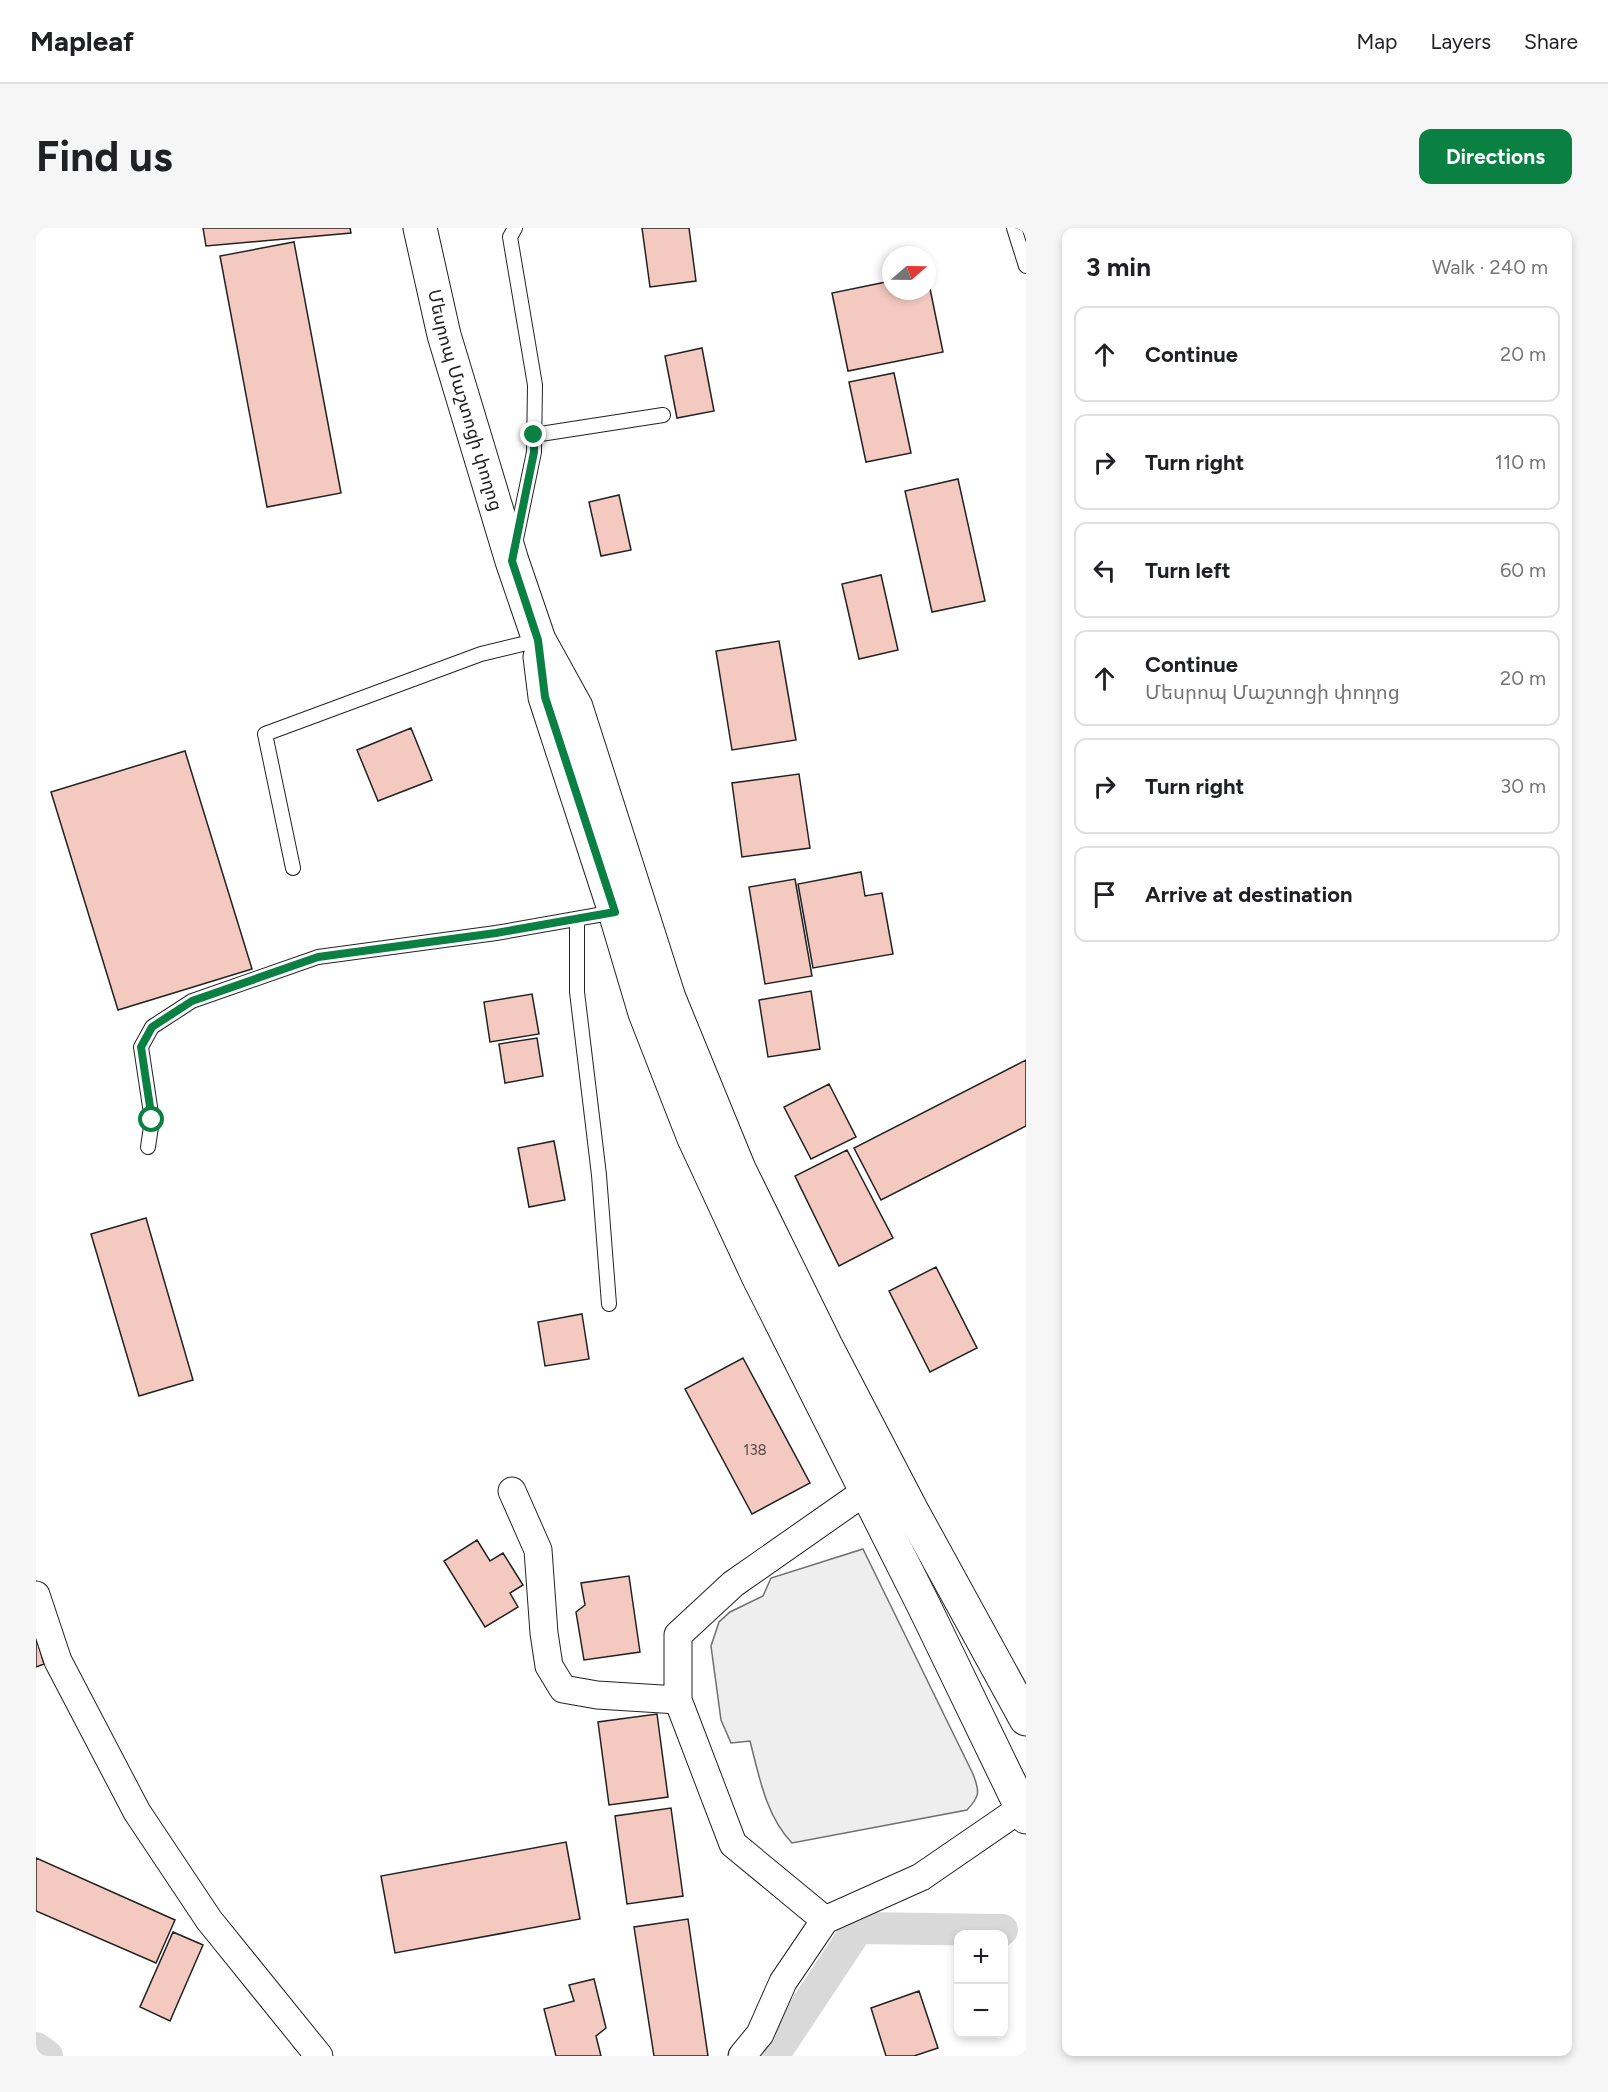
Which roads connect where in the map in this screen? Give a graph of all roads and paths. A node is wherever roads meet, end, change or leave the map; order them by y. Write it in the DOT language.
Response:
graph roads {
  1 [pos="420,228"];
  2 [pos="514,228"];
  3 [pos="1014,228"];
  4 [pos="1026,266"];
  5 [pos="663,415"];
  6 [pos="534,435"];
  7 [pos="512,561"];
  8 [pos="538,640"];
  9 [pos="293,868"];
  10 [pos="615,912"];
  11 [pos="577,920"];
  12 [pos="148,1147"];
  13 [pos="609,1304"];
  14 [pos="512,1491"];
  15 [pos="866,1491"];
  16 [pos="36,1595"];
  17 [pos="678,1700"];
  18 [pos="1026,1719"];
  19 [pos="1025,1810"];
  20 [pos="825,1920"];
  21 [pos="319,2056"];
  22 [pos="742,2056"];
  1 -- 7 [label="main road, Մեսրոպ Մաշտոցի փողոց"];
  2 -- 6 [label="lane"];
  3 -- 4 [label="lane"];
  5 -- 6 [label="lane"];
  6 -- 7 [label="lane"];
  7 -- 8 [label="main road, Մեսրոպ Մաշտոցի փողոց"];
  8 -- 9 [label="lane"];
  8 -- 10 [label="main road"];
  8 -- 18 [label="main road"];
  10 -- 11 [label="lane"];
  10 -- 15 [label="main road"];
  11 -- 12 [label="lane"];
  11 -- 13 [label="lane"];
  14 -- 17 [label="street"];
  15 -- 17 [label="street"];
  15 -- 19 [label="main road"];
  16 -- 21 [label="street"];
  17 -- 20 [label="street"];
  19 -- 20 [label="street"];
  20 -- 22 [label="street"];
}
